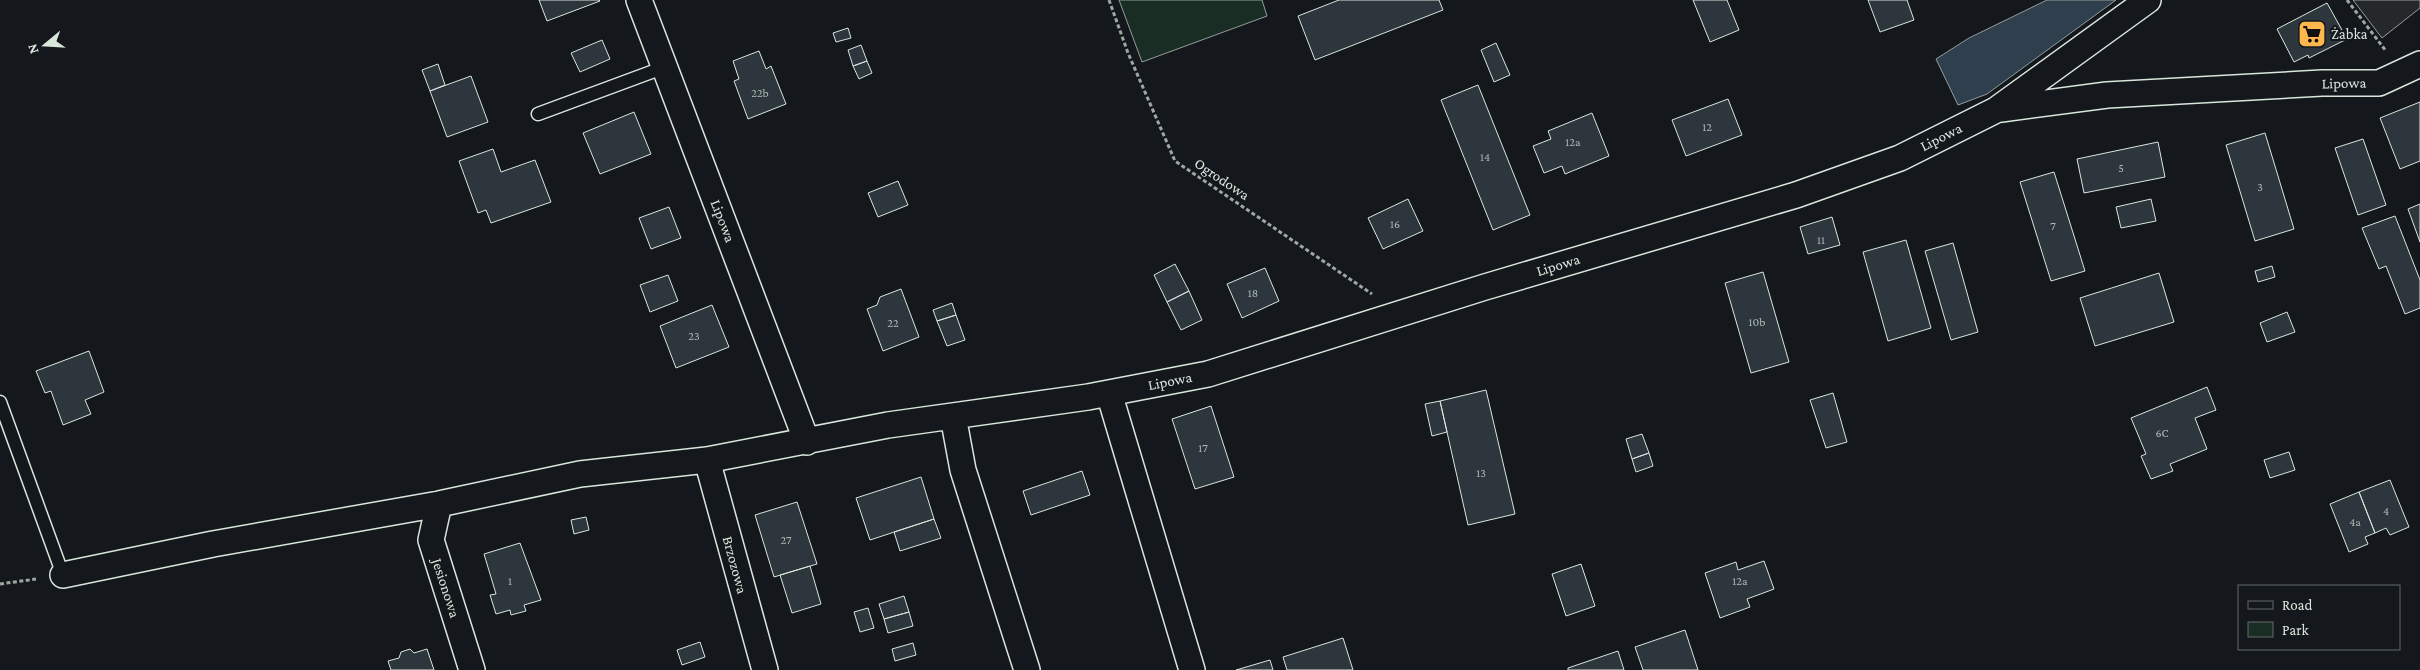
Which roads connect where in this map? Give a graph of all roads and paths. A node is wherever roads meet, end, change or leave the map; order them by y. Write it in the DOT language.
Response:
graph roads {
  1 [pos="639,0"];
  2 [pos="1109,0"];
  3 [pos="2148,0"];
  4 [pos="2347,0"];
  5 [pos="664,67"];
  6 [pos="2411,68"];
  7 [pos="1996,110"];
  8 [pos="538,114"];
  9 [pos="1400,313"];
  10 [pos="1109,392"];
  11 [pos="0,402"];
  12 [pos="953,416"];
  13 [pos="807,442"];
  14 [pos="707,460"];
  15 [pos="438,504"];
  16 [pos="63,575"];
  17 [pos="0,584"];
  18 [pos="472,670"];
  19 [pos="765,670"];
  20 [pos="1027,670"];
  21 [pos="1192,670"];
  1 -- 5 [label="street, Lipowa"];
  2 -- 9 [label="path, Ogrodowa"];
  3 -- 7 [label="street, Lipowa"];
  4 -- 6 [label="path"];
  5 -- 8 [label="lane"];
  5 -- 13 [label="street, Lipowa"];
  6 -- 7 [label="street, Lipowa"];
  7 -- 9 [label="street, Lipowa"];
  9 -- 10 [label="street, Lipowa"];
  10 -- 12 [label="street, Lipowa"];
  10 -- 21 [label="street"];
  11 -- 16 [label="lane"];
  12 -- 13 [label="street, Lipowa"];
  12 -- 20 [label="street"];
  13 -- 14 [label="street, Lipowa"];
  14 -- 15 [label="street, Lipowa"];
  14 -- 19 [label="street, Brzozowa"];
  15 -- 16 [label="street, Lipowa"];
  15 -- 18 [label="street, Jesionowa"];
  16 -- 17 [label="path"];
}
